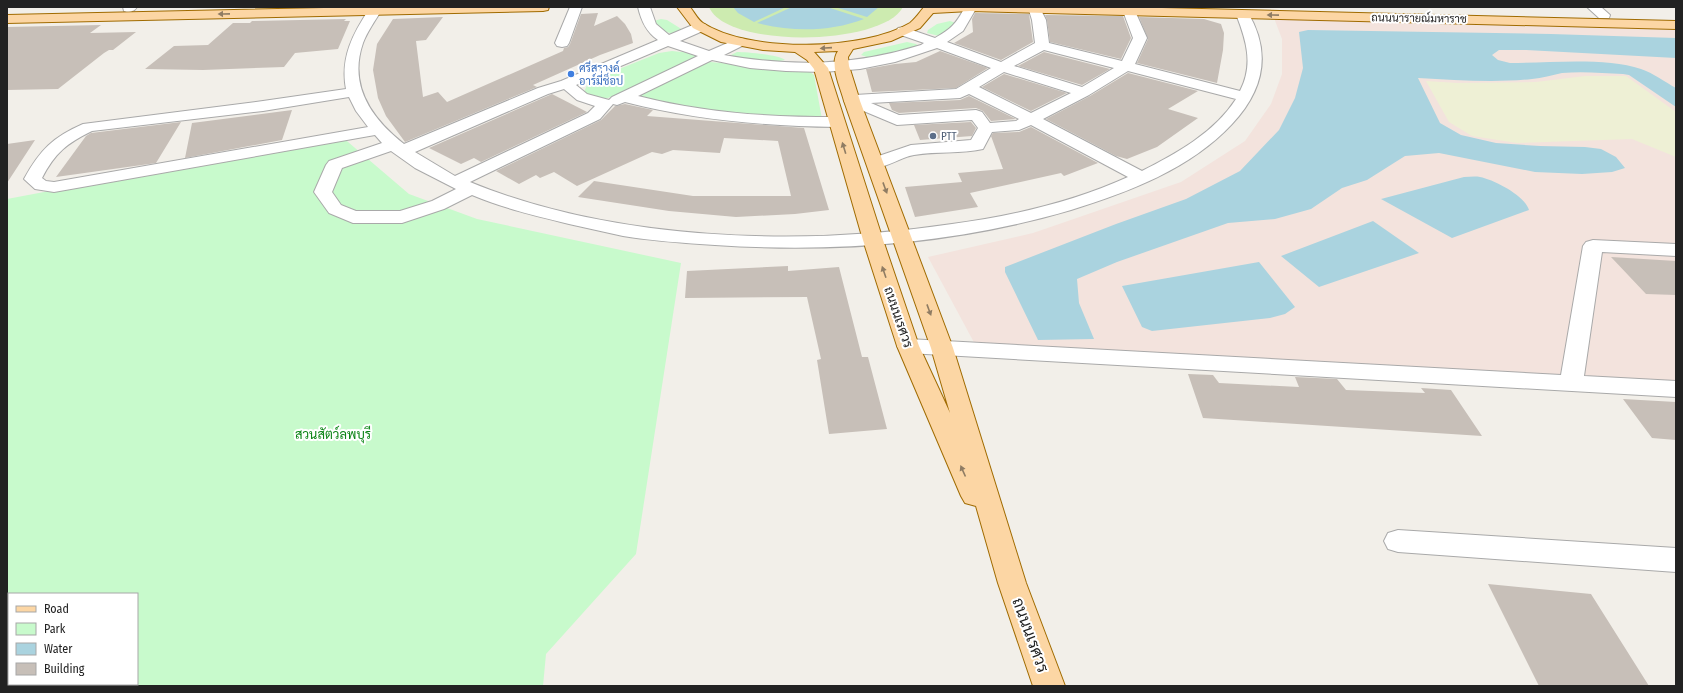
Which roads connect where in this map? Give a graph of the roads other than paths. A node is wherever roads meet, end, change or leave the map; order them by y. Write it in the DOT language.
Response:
graph roads {
  1 [pos="207,7"];
  2 [pos="543,7"];
  3 [pos="576,7"];
  4 [pos="644,7"];
  5 [pos="683,7"];
  6 [pos="971,7"];
  7 [pos="1286,7"];
  8 [pos="1593,7"];
  9 [pos="130,8"];
  10 [pos="931,8"];
  11 [pos="1034,8"];
  12 [pos="376,9"];
  13 [pos="7,11"];
  14 [pos="1129,11"];
  15 [pos="1242,14"];
  16 [pos="1604,15"];
  17 [pos="1676,16"];
  18 [pos="7,19"];
  19 [pos="1676,25"];
  20 [pos="700,27"];
  21 [pos="904,31"];
  22 [pos="668,41"];
  23 [pos="739,42"];
  24 [pos="562,43"];
  25 [pos="936,43"];
  26 [pos="1042,45"];
  27 [pos="848,46"];
  28 [pos="800,49"];
  29 [pos="708,57"];
  30 [pos="842,66"];
  31 [pos="1127,66"];
  32 [pos="1002,67"];
  33 [pos="821,68"];
  34 [pos="566,84"];
  35 [pos="969,88"];
  36 [pos="354,92"];
  37 [pos="1084,92"];
  38 [pos="624,97"];
  39 [pos="1245,97"];
  40 [pos="852,101"];
  41 [pos="606,104"];
  42 [pos="1032,119"];
  43 [pos="836,122"];
  44 [pos="986,128"];
  45 [pos="378,130"];
  46 [pos="904,135"];
  47 [pos="398,148"];
  48 [pos="876,163"];
  49 [pos="1142,178"];
  50 [pos="463,186"];
  51 [pos="903,237"];
  52 [pos="873,240"];
  53 [pos="1676,250"];
  54 [pos="908,346"];
  55 [pos="942,348"];
  56 [pos="1571,384"];
  57 [pos="1676,389"];
  58 [pos="1398,541"];
  59 [pos="1676,560"];
  60 [pos="1012,583"];
  61 [pos="1049,686"];
  1 -- 9 [label="main road"];
  2 -- 12 [label="main road"];
  3 -- 24 [label="street"];
  4 -- 22 [label="street"];
  5 -- 20 [label="main road"];
  6 -- 10 [label="main road, ถนนนารายณ์มหาราช"];
  6 -- 11 [label="main road, ถนนนารายณ์มหาราช"];
  6 -- 25 [label="street"];
  7 -- 16 [label="main road, ถนนนารายณ์มหาราช"];
  8 -- 16 [label="street"];
  9 -- 13 [label="main road"];
  10 -- 21 [label="main road"];
  11 -- 14 [label="main road, ถนนนารายณ์มหาราช"];
  11 -- 26 [label="street"];
  12 -- 18 [label="main road, one-way"];
  12 -- 36 [label="street"];
  14 -- 15 [label="main road, ถนนนารายณ์มหาราช"];
  14 -- 31 [label="street"];
  19 -- 15 [label="main road, ถนนนารายณ์มหาราช, one-way"];
  15 -- 39 [label="street"];
  16 -- 17 [label="main road, ถนนนารายณ์มหาราช"];
  20 -- 22 [label="street"];
  20 -- 23 [label="main road"];
  21 -- 25 [label="street"];
  21 -- 27 [label="main road"];
  22 -- 29 [label="street"];
  22 -- 34 [label="street"];
  23 -- 28 [label="main road"];
  23 -- 29 [label="street"];
  25 -- 30 [label="street"];
  25 -- 32 [label="street"];
  26 -- 31 [label="street"];
  26 -- 32 [label="street"];
  27 -- 28 [label="main road, one-way"];
  27 -- 30 [label="main road"];
  28 -- 33 [label="main road, ถนนนเรศวร"];
  29 -- 33 [label="street"];
  29 -- 38 [label="street"];
  30 -- 33 [label="street"];
  30 -- 40 [label="main road, ถนนนเรศวร"];
  31 -- 37 [label="street"];
  31 -- 39 [label="street"];
  32 -- 35 [label="street"];
  32 -- 37 [label="street"];
  33 -- 43 [label="main road, ถนนนเรศวร"];
  34 -- 41 [label="street"];
  34 -- 47 [label="street"];
  35 -- 40 [label="street"];
  35 -- 42 [label="street"];
  36 -- 45 [label="street"];
  36 -- 45 [label="street"];
  37 -- 42 [label="street"];
  38 -- 41 [label="street"];
  38 -- 43 [label="street"];
  39 -- 49 [label="street"];
  40 -- 46 [label="street"];
  40 -- 48 [label="main road, ถนนนเรศวร"];
  41 -- 50 [label="street"];
  42 -- 44 [label="street"];
  42 -- 49 [label="street"];
  52 -- 43 [label="main road, ถนนนเรศวร, one-way"];
  44 -- 46 [label="street"];
  44 -- 46 [label="street"];
  45 -- 47 [label="street"];
  46 -- 48 [label="street"];
  47 -- 50 [label="street"];
  47 -- 50 [label="street"];
  48 -- 51 [label="main road, ถนนนเรศวร, one-way"];
  49 -- 51 [label="street"];
  50 -- 52 [label="street"];
  51 -- 52 [label="street"];
  51 -- 55 [label="main road, ถนนนเรศวร, one-way"];
  54 -- 52 [label="main road, ถนนนเรศวร, one-way"];
  53 -- 56 [label="street"];
  54 -- 55 [label="street"];
  60 -- 54 [label="main road, ถนนนเรศวร, one-way"];
  55 -- 56 [label="street"];
  55 -- 60 [label="main road, ถนนนเรศวร"];
  56 -- 57 [label="street"];
  58 -- 59 [label="street"];
  60 -- 61 [label="main road, ถนนนเรศวร"];
}
